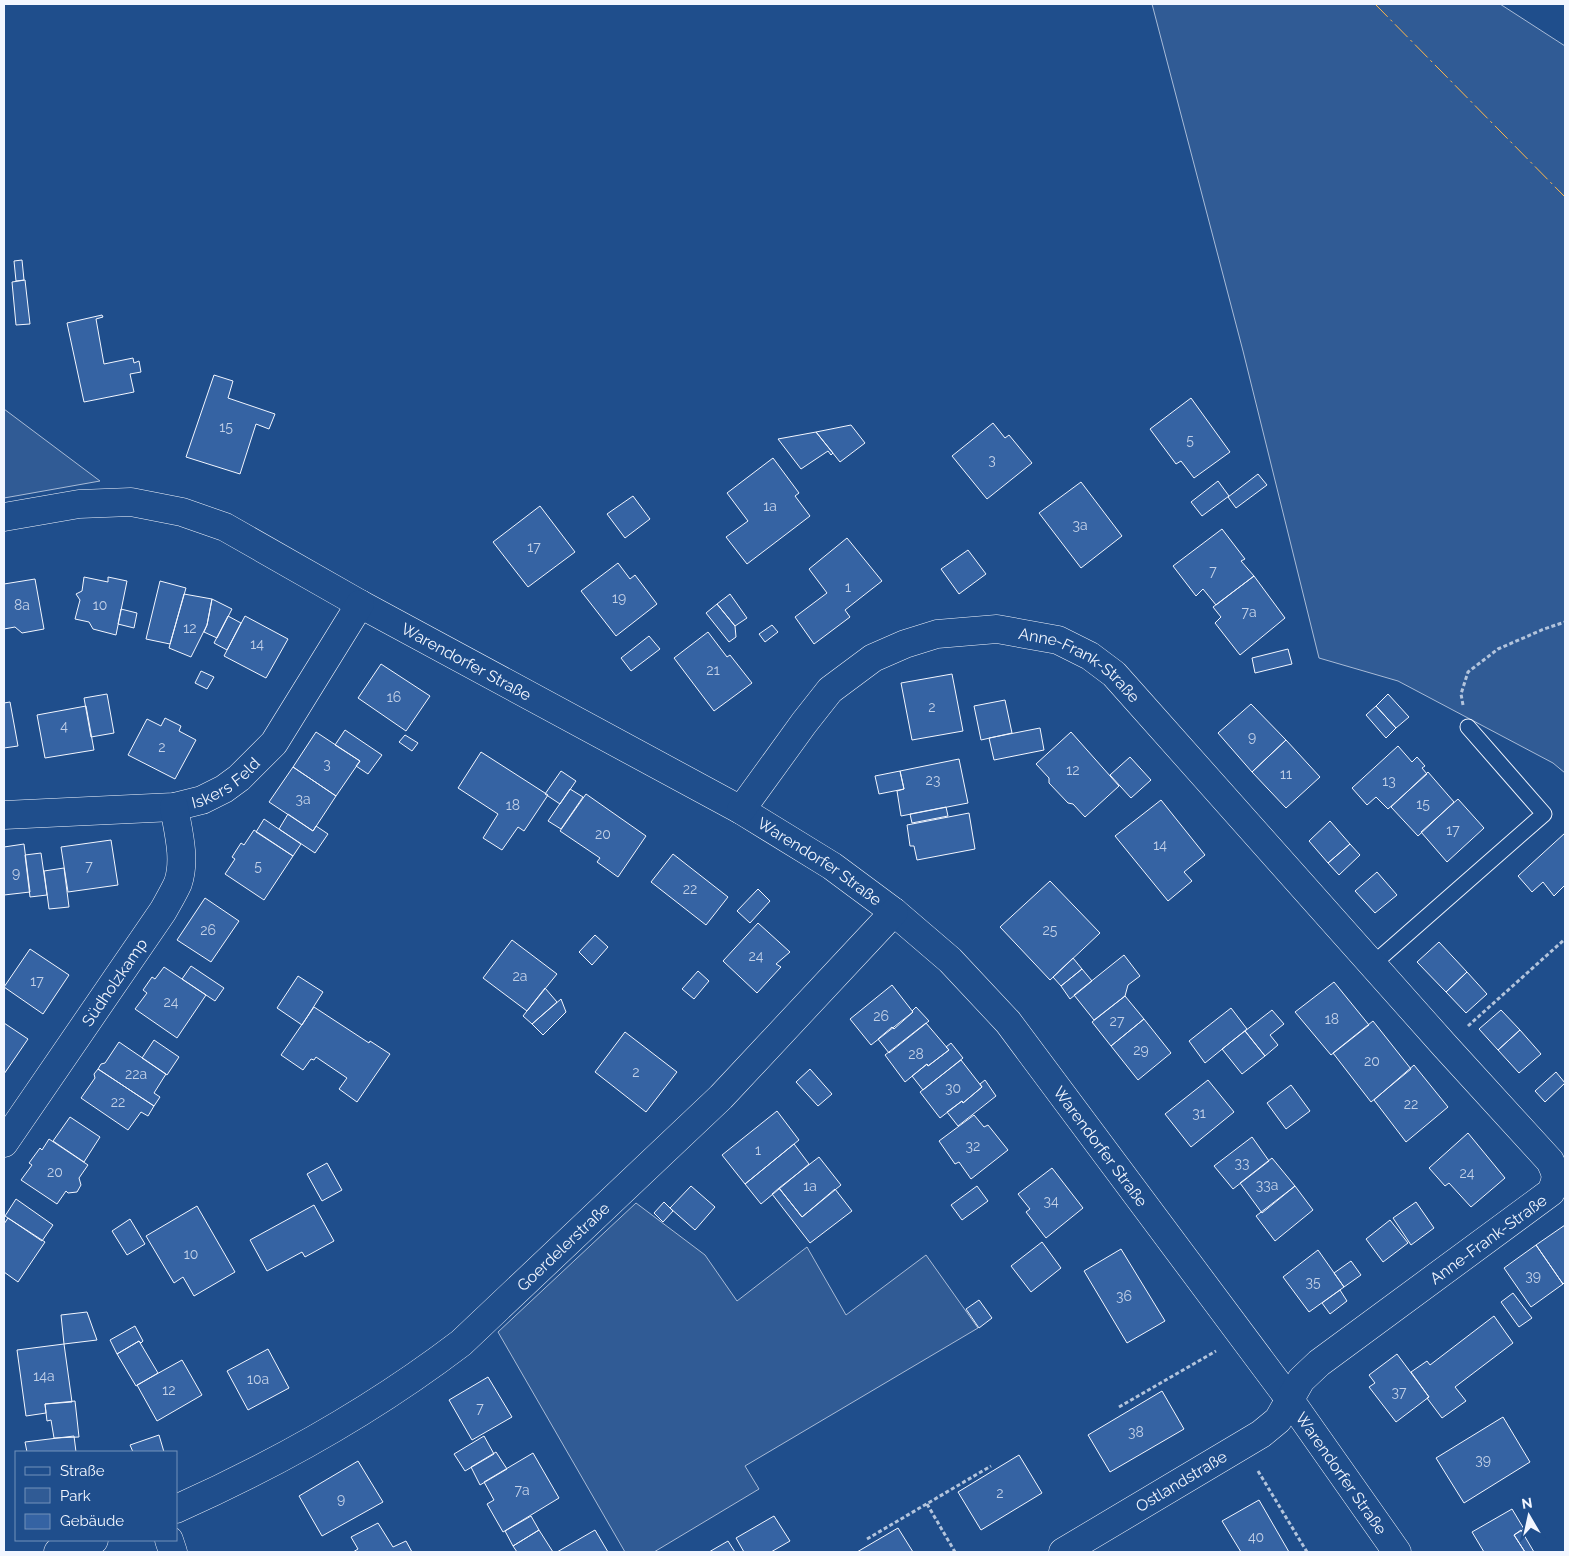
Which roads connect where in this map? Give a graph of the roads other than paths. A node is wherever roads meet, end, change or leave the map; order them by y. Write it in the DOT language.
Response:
graph roads {
  1 [pos="4,518"];
  2 [pos="360,604"];
  3 [pos="1468,727"];
  4 [pos="174,807"];
  5 [pos="741,810"];
  6 [pos="4,815"];
  7 [pos="894,912"];
  8 [pos="1373,964"];
  9 [pos="4,1143"];
  10 [pos="1290,1400"];
  11 [pos="178,1509"];
  12 [pos="91,1541"];
  13 [pos="58,1552"];
  14 [pos="1063,1552"];
  15 [pos="1397,1552"];
  1 -- 2 [label="street, Warendorfer Straße"];
  2 -- 4 [label="street, Iskers Feld"];
  2 -- 5 [label="street, Warendorfer Straße"];
  3 -- 8 [label="lane"];
  4 -- 6 [label="street, Iskers Feld"];
  4 -- 9 [label="street, Südholzkamp"];
  5 -- 7 [label="street, Warendorfer Straße"];
  5 -- 8 [label="street, Anne-Frank-Straße"];
  7 -- 10 [label="street, Warendorfer Straße"];
  7 -- 11 [label="street, Goerdelerstraße"];
  8 -- 10 [label="street, Anne-Frank-Straße"];
  10 -- 14 [label="street, Ostlandstraße"];
  10 -- 15 [label="street, Warendorfer Straße"];
  12 -- 13 [label="street"];
}
